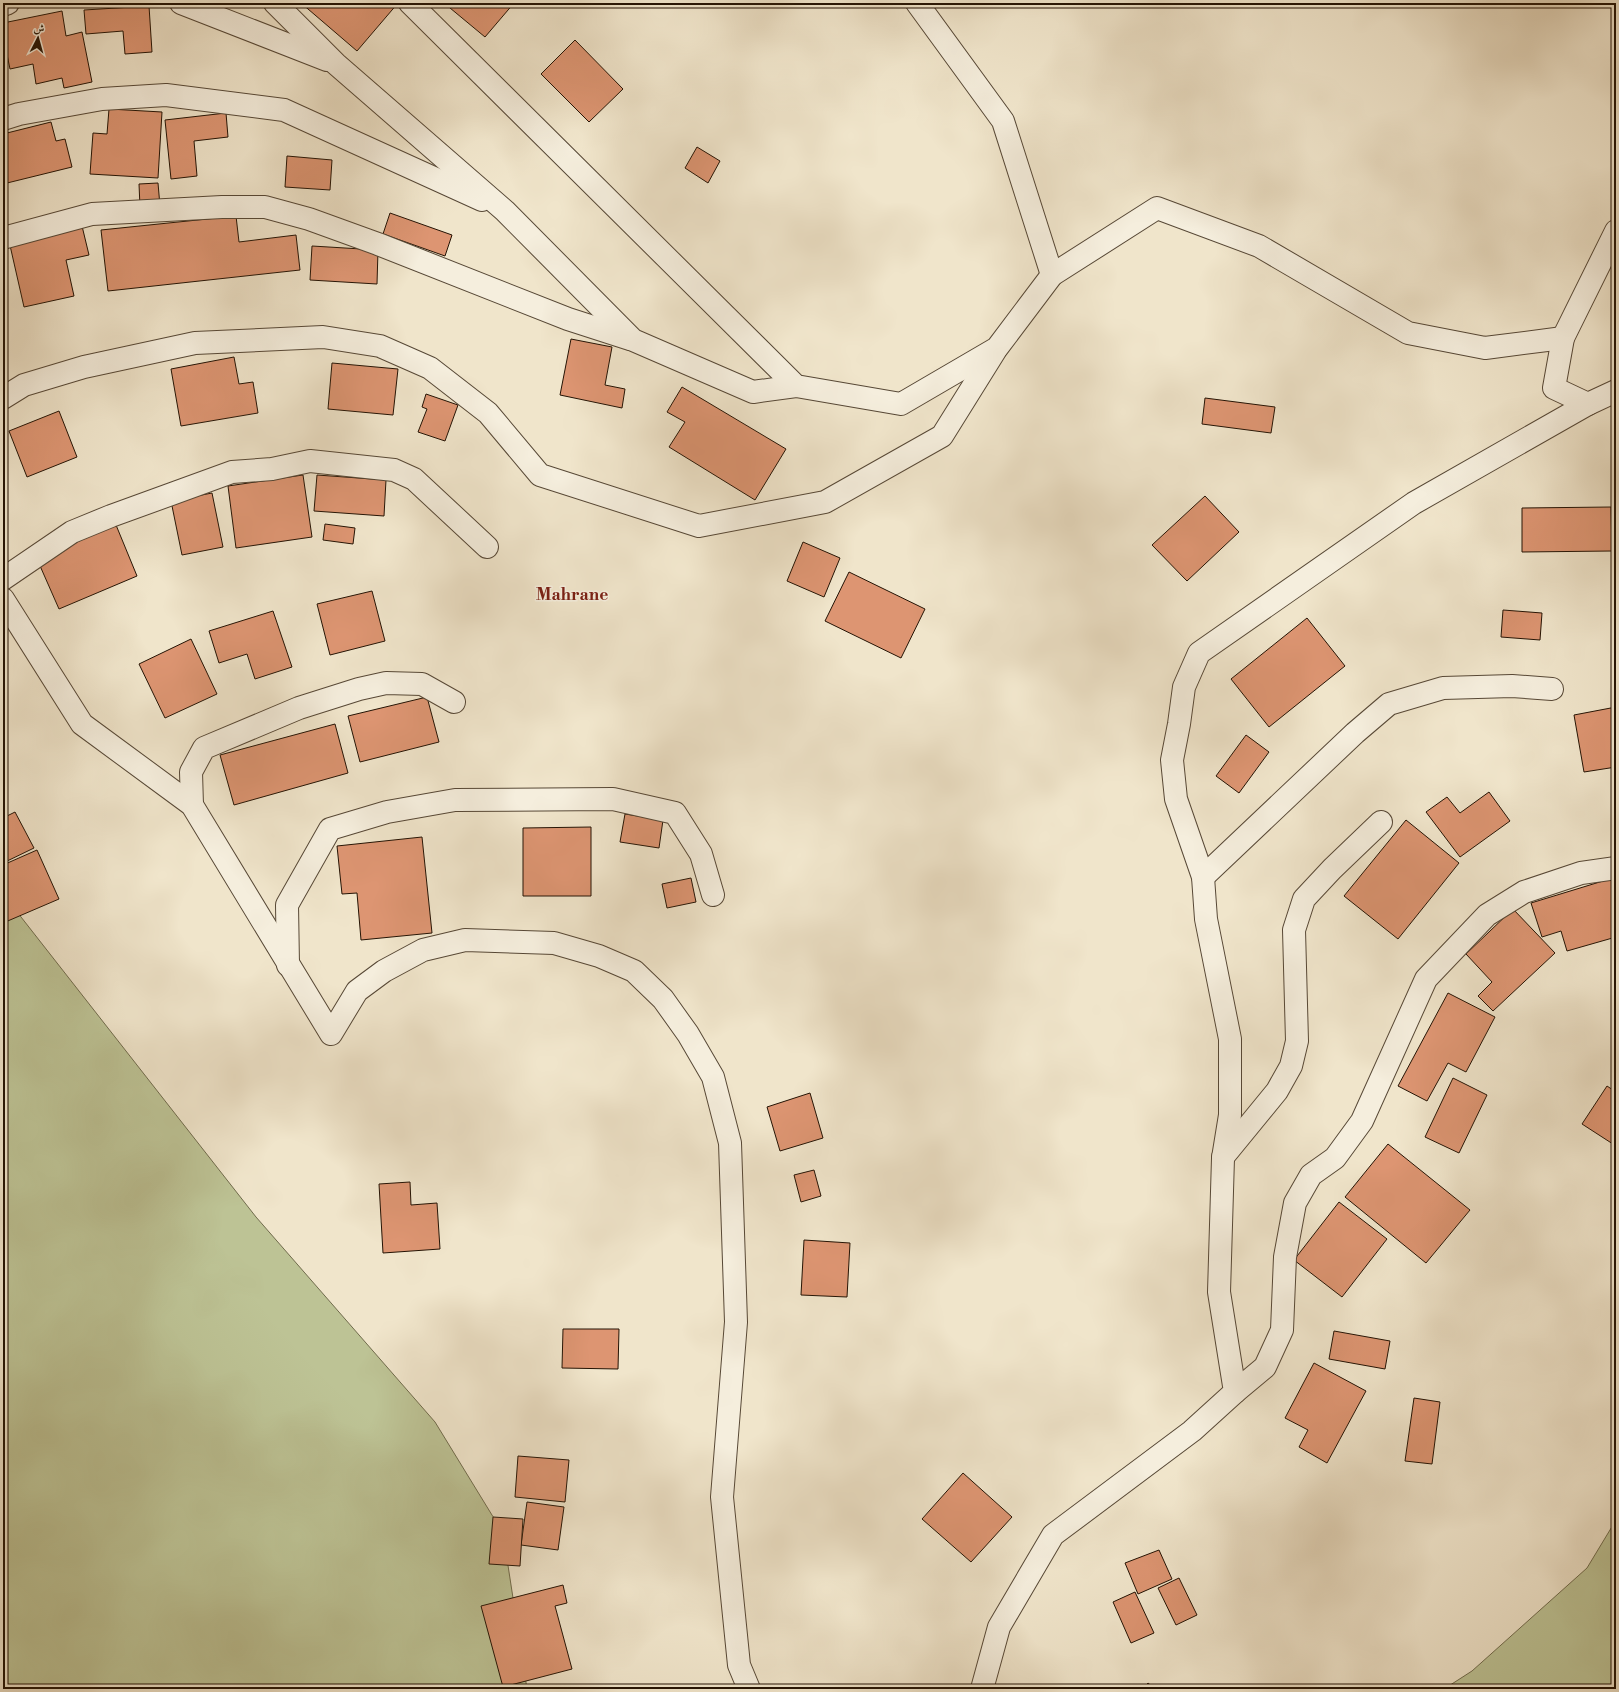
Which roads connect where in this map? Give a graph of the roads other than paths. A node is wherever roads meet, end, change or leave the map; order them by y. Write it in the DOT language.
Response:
graph roads {
  1 [pos="8,3"];
  2 [pos="181,3"];
  3 [pos="275,3"];
  4 [pos="410,3"];
  5 [pos="917,3"];
  6 [pos="3,5"];
  7 [pos="336,64"];
  8 [pos="3,119"];
  9 [pos="505,211"];
  10 [pos="1616,231"];
  11 [pos="3,238"];
  12 [pos="1052,275"];
  13 [pos="1563,338"];
  14 [pos="633,340"];
  15 [pos="997,348"];
  16 [pos="796,386"];
  17 [pos="1616,391"];
  18 [pos="3,398"];
  19 [pos="1588,404"];
  20 [pos="487,546"];
  21 [pos="3,579"];
  22 [pos="3,599"];
  23 [pos="1552,689"];
  24 [pos="454,702"];
  25 [pos="192,805"];
  26 [pos="1381,822"];
  27 [pos="1616,868"];
  28 [pos="1203,877"];
  29 [pos="713,895"];
  30 [pos="288,966"];
  31 [pos="1223,1158"];
  32 [pos="1235,1392"];
  33 [pos="749,1689"];
  34 [pos="982,1689"];
  1 -- 6 [label="street"];
  2 -- 7 [label="street"];
  3 -- 7 [label="street"];
  4 -- 16 [label="street"];
  5 -- 12 [label="street"];
  7 -- 9 [label="street"];
  8 -- 9 [label="street"];
  9 -- 14 [label="street"];
  10 -- 13 [label="street"];
  11 -- 14 [label="street"];
  12 -- 13 [label="street"];
  12 -- 15 [label="street"];
  13 -- 19 [label="street"];
  14 -- 16 [label="street"];
  15 -- 16 [label="street"];
  15 -- 18 [label="street"];
  17 -- 19 [label="street"];
  19 -- 28 [label="street"];
  20 -- 21 [label="street"];
  22 -- 25 [label="street"];
  23 -- 28 [label="street"];
  24 -- 25 [label="street"];
  25 -- 30 [label="street"];
  26 -- 31 [label="street"];
  27 -- 32 [label="street"];
  28 -- 31 [label="street"];
  29 -- 30 [label="street"];
  30 -- 33 [label="street"];
  31 -- 32 [label="street"];
  32 -- 34 [label="street"];
}
